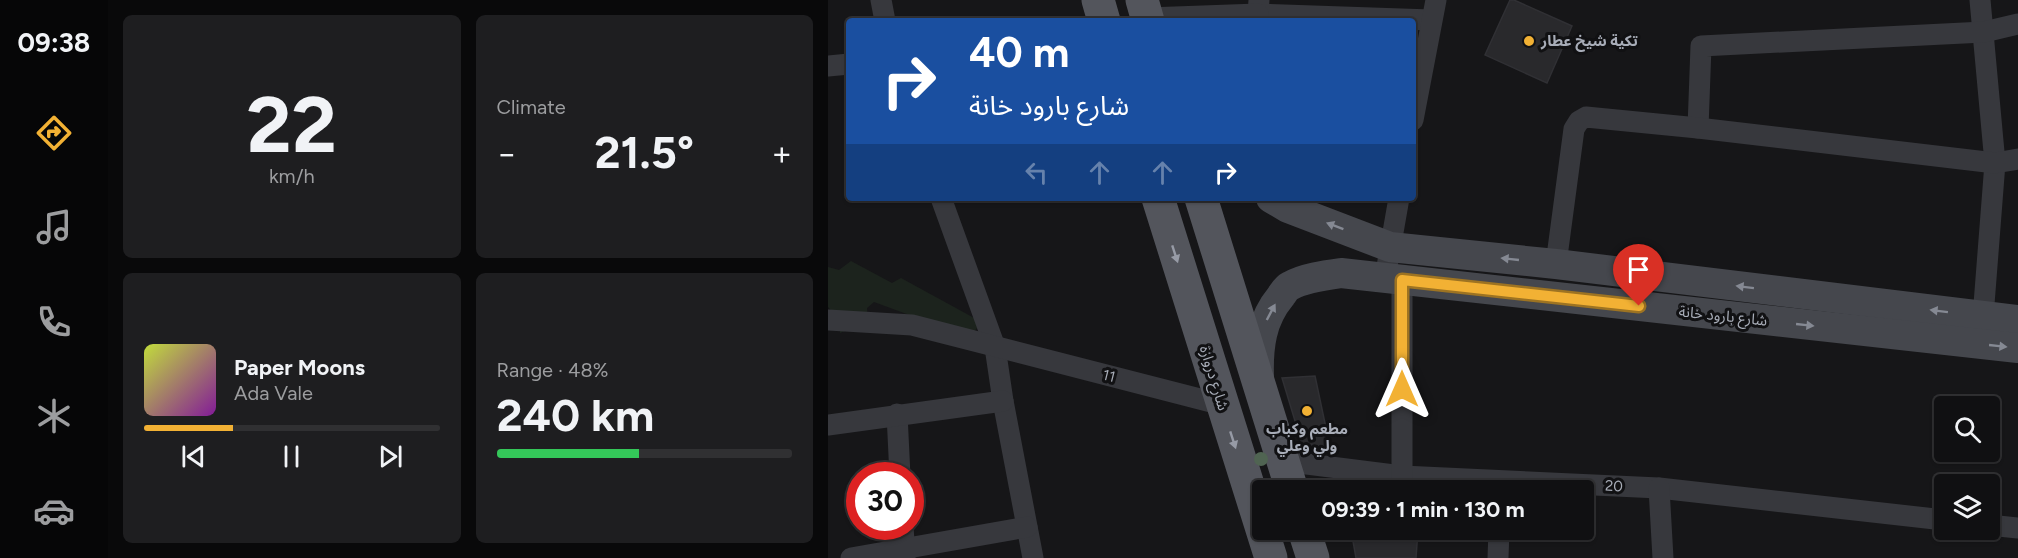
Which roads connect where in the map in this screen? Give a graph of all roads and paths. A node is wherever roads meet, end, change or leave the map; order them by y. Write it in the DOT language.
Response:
graph roads {
  1 [pos="881,0"];
  2 [pos="1098,0"];
  3 [pos="1980,0"];
  4 [pos="1258,7"];
  5 [pos="1433,10"];
  6 [pos="1146,13"];
  7 [pos="884,18"];
  8 [pos="1103,18"];
  9 [pos="2018,24"];
  10 [pos="1984,32"];
  11 [pos="846,64"];
  12 [pos="828,66"];
  13 [pos="1416,104"];
  14 [pos="1698,128"];
  15 [pos="2018,159"];
  16 [pos="1995,163"];
  17 [pos="942,201"];
  18 [pos="1159,201"];
  19 [pos="1202,201"];
  20 [pos="1276,201"];
  21 [pos="1398,201"];
  22 [pos="1390,247"];
  23 [pos="1556,264"];
  24 [pos="1393,279"];
  25 [pos="1983,316"];
  26 [pos="828,320"];
  27 [pos="2018,320"];
  28 [pos="995,347"];
  29 [pos="2018,348"];
  30 [pos="1260,389"];
  31 [pos="1003,401"];
  32 [pos="1222,405"];
  33 [pos="897,414"];
  34 [pos="828,425"];
  35 [pos="899,462"];
  36 [pos="1287,476"];
  37 [pos="1402,476"];
  38 [pos="1442,480"];
  39 [pos="1594,487"];
  40 [pos="1659,488"];
  41 [pos="1934,519"];
  42 [pos="2000,526"];
  43 [pos="1027,527"];
  44 [pos="2018,528"];
  45 [pos="1307,540"];
  46 [pos="1499,540"];
  47 [pos="904,554"];
  48 [pos="851,558"];
  49 [pos="1033,558"];
  50 [pos="1271,558"];
  51 [pos="1313,558"];
  52 [pos="1498,558"];
  53 [pos="1663,558"];
  1 -- 7 [label="street"];
  2 -- 8 [label="main road"];
  3 -- 10 [label="street"];
  4 -- 5 [label="street"];
  4 -- 6 [label="street"];
  5 -- 13 [label="street"];
  9 -- 10 [label="street"];
  10 -- 14 [label="street"];
  10 -- 16 [label="street"];
  11 -- 12 [label="street"];
  14 -- 16 [label="street"];
  14 -- 23 [label="street"];
  15 -- 16 [label="street"];
  16 -- 25 [label="street"];
  17 -- 28 [label="street"];
  18 -- 32 [label="main road, شارع دروازة, one-way"];
  19 -- 30 [label="main road"];
  22 -- 20 [label="main road, شارع بارود خانة, one-way"];
  21 -- 22 [label="street"];
  23 -- 22 [label="main road, شارع بارود خانة, one-way"];
  22 -- 24 [label="street"];
  25 -- 23 [label="main road, شارع بارود خانة, one-way"];
  24 -- 29 [label="main road, شارع بارود خانة, one-way"];
  30 -- 24 [label="main road, شارع بارود خانة, one-way"];
  24 -- 37 [label="street"];
  25 -- 27 [label="main road, شارع بارود خانة"];
  26 -- 28 [label="street, 11"];
  28 -- 31 [label="street"];
  28 -- 32 [label="street, 11"];
  30 -- 36 [label="main road"];
  31 -- 33 [label="street"];
  31 -- 43 [label="street"];
  32 -- 50 [label="main road, شارع دروازة, one-way"];
  33 -- 34 [label="street"];
  33 -- 35 [label="street"];
  36 -- 37 [label="street, 20"];
  37 -- 38 [label="street, 20"];
  39 -- 40 [label="street, 20"];
  40 -- 41 [label="street, 20"];
  40 -- 53 [label="street"];
  42 -- 44 [label="street"];
  43 -- 47 [label="street"];
  43 -- 49 [label="street"];
  45 -- 51 [label="main road"];
  46 -- 52 [label="street"];
  47 -- 48 [label="street"];
}
